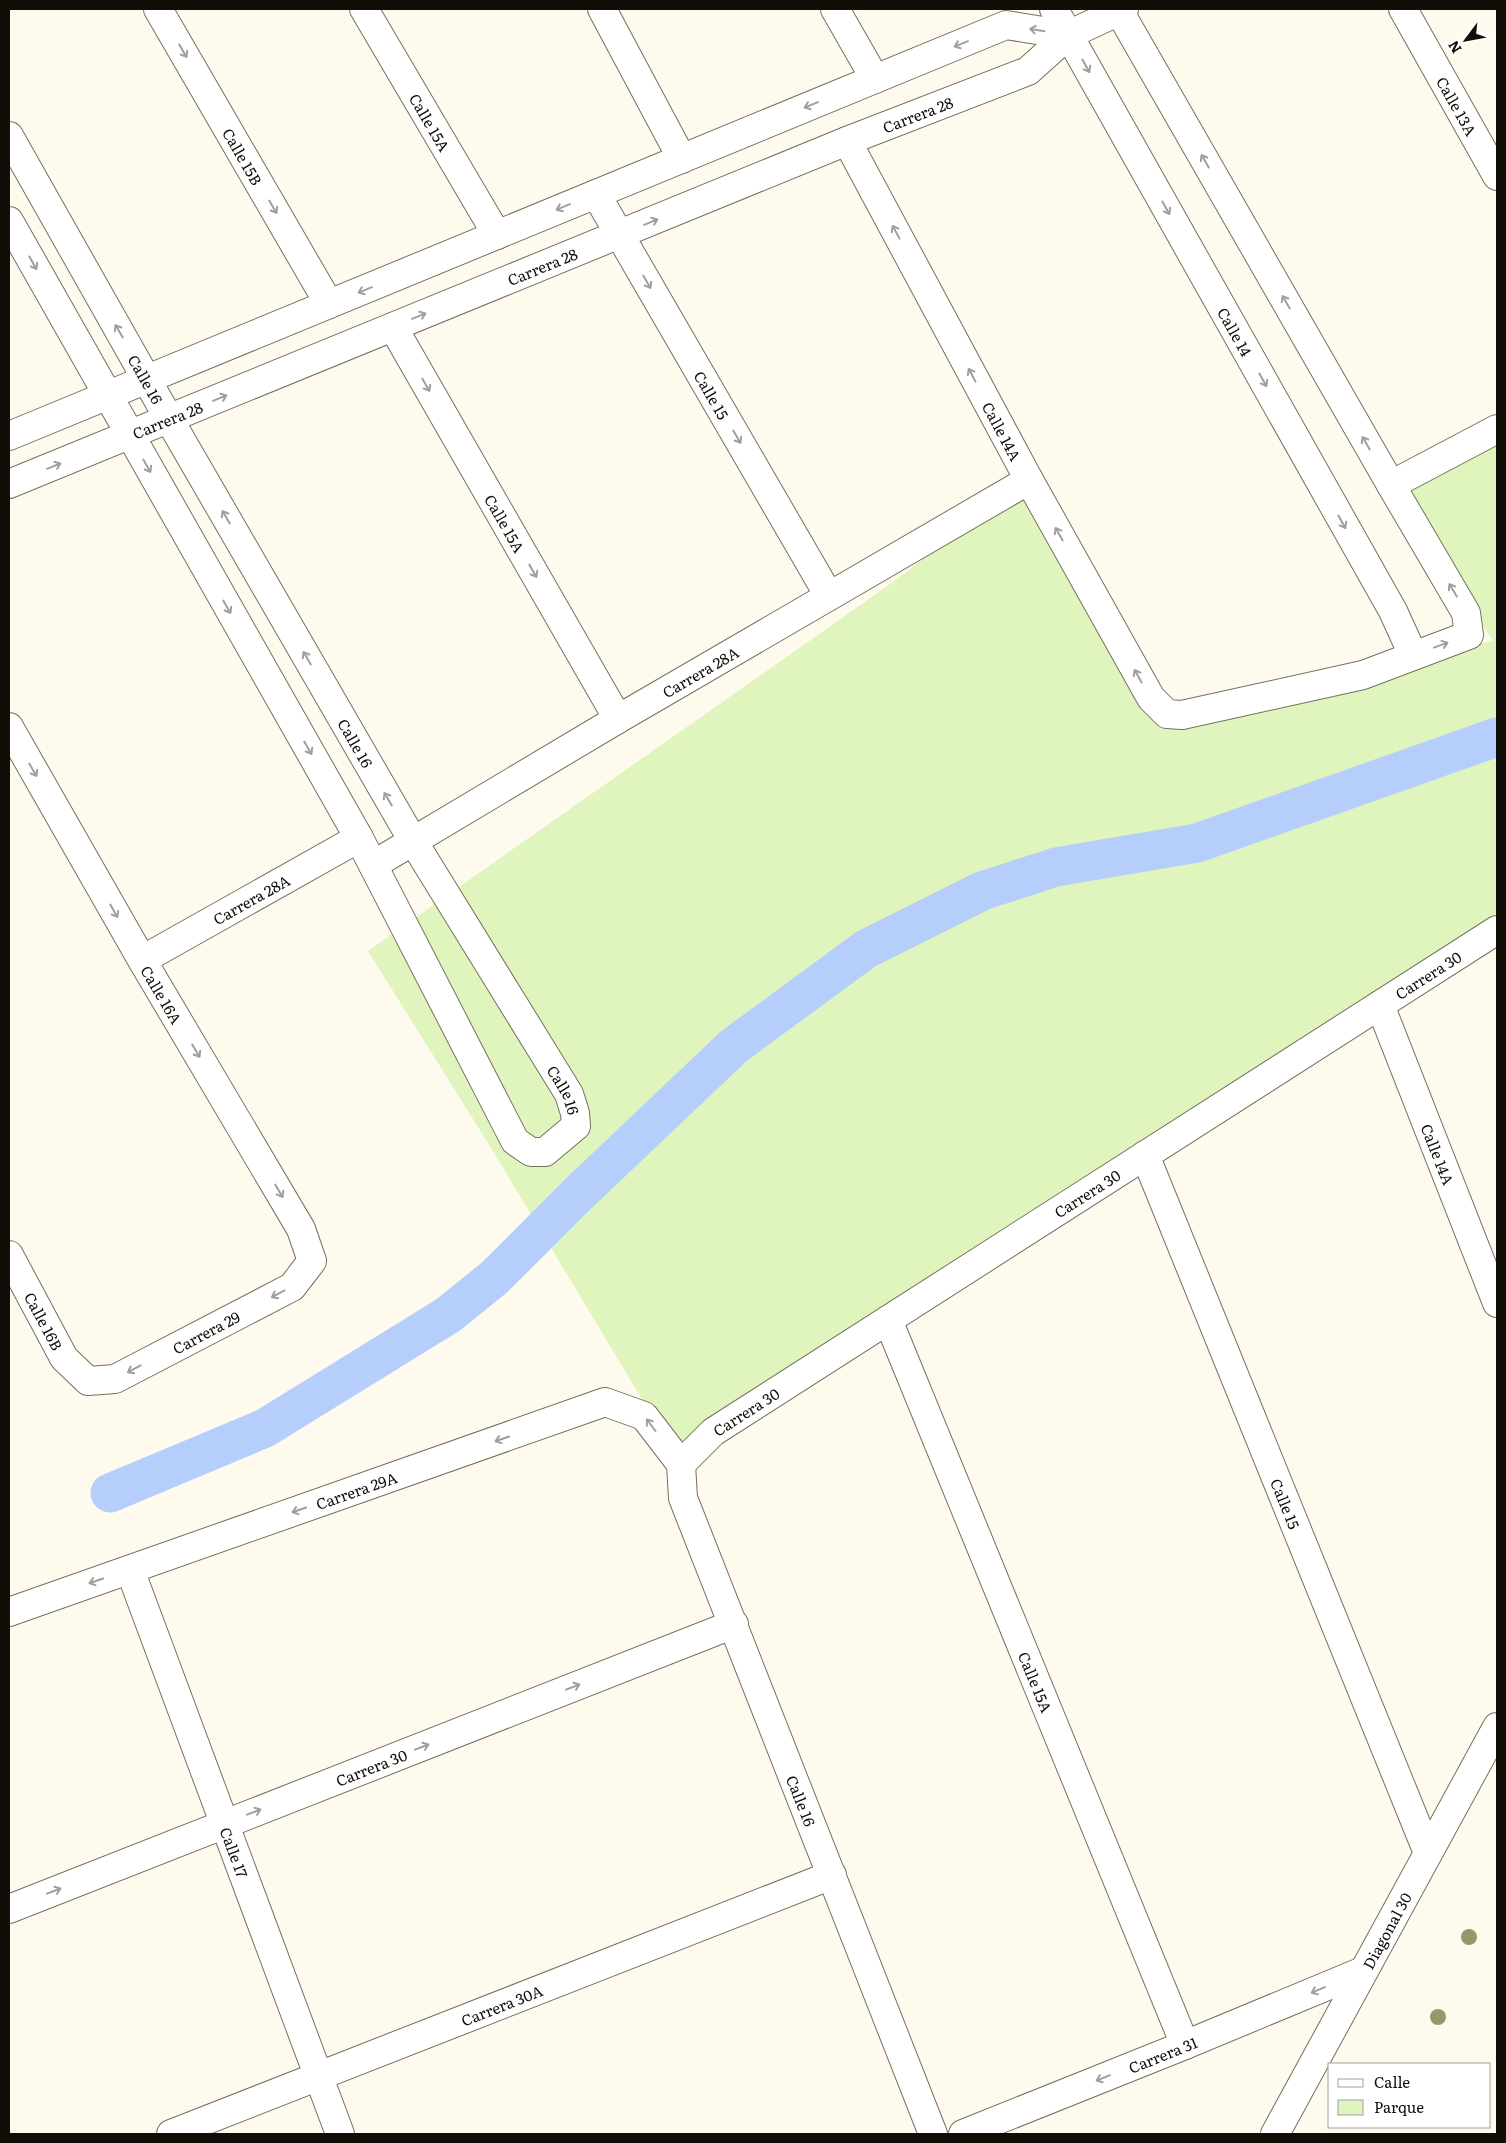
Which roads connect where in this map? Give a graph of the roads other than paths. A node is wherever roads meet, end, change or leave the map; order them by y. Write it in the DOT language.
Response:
graph roads {
  1 [pos="158,9"];
  2 [pos="364,9"];
  3 [pos="602,9"];
  4 [pos="835,9"];
  5 [pos="1054,9"];
  6 [pos="1403,9"];
  7 [pos="1121,10"];
  8 [pos="1068,35"];
  9 [pos="875,79"];
  10 [pos="9,136"];
  11 [pos="847,141"];
  12 [pos="682,159"];
  13 [pos="1497,176"];
  14 [pos="596,194"];
  15 [pos="9,221"];
  16 [pos="497,235"];
  17 [pos="620,235"];
  18 [pos="329,304"];
  19 [pos="392,327"];
  20 [pos="147,379"];
  21 [pos="108,396"];
  22 [pos="169,419"];
  23 [pos="1497,428"];
  24 [pos="129,435"];
  25 [pos="9,436"];
  26 [pos="1029,480"];
  27 [pos="9,484"];
  28 [pos="1391,485"];
  29 [pos="829,596"];
  30 [pos="1413,655"];
  31 [pos="618,719"];
  32 [pos="9,727"];
  33 [pos="359,838"];
  34 [pos="413,841"];
  35 [pos="373,865"];
  36 [pos="1497,930"];
  37 [pos="142,960"];
  38 [pos="1380,1005"];
  39 [pos="1145,1155"];
  40 [pos="9,1255"];
  41 [pos="312,1261"];
  42 [pos="1497,1303"];
  43 [pos="888,1320"];
  44 [pos="88,1381"];
  45 [pos="681,1464"];
  46 [pos="130,1570"];
  47 [pos="9,1612"];
  48 [pos="734,1624"];
  49 [pos="1497,1727"];
  50 [pos="225,1824"];
  51 [pos="1428,1854"];
  52 [pos="832,1874"];
  53 [pos="9,1909"];
  54 [pos="1363,1971"];
  55 [pos="1185,2046"];
  56 [pos="319,2076"];
  57 [pos="171,2134"];
  58 [pos="340,2134"];
  59 [pos="933,2134"];
  60 [pos="962,2134"];
  61 [pos="1275,2134"];
  1 -- 18 [label="street, Calle 15B, one-way"];
  2 -- 16 [label="street, Calle 15A"];
  3 -- 12 [label="street"];
  4 -- 9 [label="street"];
  5 -- 8 [label="street, Calle 14"];
  6 -- 13 [label="street, Calle 13A"];
  7 -- 8 [label="street, Carrera 28"];
  28 -- 7 [label="street, one-way"];
  8 -- 9 [label="street, one-way"];
  8 -- 11 [label="street, Carrera 28"];
  8 -- 30 [label="street, Calle 14, one-way"];
  9 -- 12 [label="street, one-way"];
  20 -- 10 [label="street, Calle 16, one-way"];
  17 -- 11 [label="street, Carrera 28, one-way"];
  26 -- 11 [label="street, Calle 14A, one-way"];
  12 -- 14 [label="street"];
  14 -- 16 [label="street, one-way"];
  14 -- 17 [label="street, Calle 15"];
  15 -- 21 [label="street, Calle 16, one-way"];
  16 -- 18 [label="street, one-way"];
  19 -- 17 [label="street, Carrera 28, one-way"];
  17 -- 29 [label="street, Calle 15, one-way"];
  18 -- 20 [label="street"];
  22 -- 19 [label="street, Carrera 28, one-way"];
  19 -- 31 [label="street, Calle 15A, one-way"];
  20 -- 21 [label="street"];
  20 -- 22 [label="street, Calle 16"];
  21 -- 24 [label="street, Calle 16"];
  21 -- 25 [label="street"];
  22 -- 24 [label="street, Carrera 28"];
  34 -- 22 [label="street, Calle 16, one-way"];
  23 -- 28 [label="street"];
  27 -- 24 [label="street, Carrera 28, one-way"];
  24 -- 33 [label="street, Calle 16, one-way"];
  26 -- 29 [label="street, Carrera 28A"];
  30 -- 26 [label="street, Calle 14A, one-way"];
  30 -- 28 [label="street, one-way"];
  29 -- 31 [label="street, Carrera 28A"];
  31 -- 34 [label="street, Carrera 28A"];
  32 -- 37 [label="street, Calle 16A, one-way"];
  33 -- 35 [label="street, Calle 16"];
  33 -- 37 [label="street, Carrera 28A"];
  34 -- 35 [label="street, Carrera 28A"];
  34 -- 35 [label="street, Calle 16"];
  36 -- 38 [label="street, Carrera 30"];
  37 -- 41 [label="street, Calle 16A, one-way"];
  38 -- 39 [label="street, Carrera 30"];
  38 -- 42 [label="street, Calle 14A"];
  39 -- 43 [label="street, Carrera 30"];
  39 -- 51 [label="street, Calle 15"];
  40 -- 44 [label="street, Calle 16B"];
  41 -- 44 [label="street, Carrera 29, one-way"];
  43 -- 45 [label="street, Carrera 30"];
  43 -- 55 [label="street, Calle 15A"];
  45 -- 46 [label="street, Carrera 29A, one-way"];
  45 -- 48 [label="street, Calle 16"];
  46 -- 47 [label="street, Carrera 29A, one-way"];
  46 -- 50 [label="street, Calle 17"];
  50 -- 48 [label="street, Carrera 30, one-way"];
  48 -- 52 [label="street, Calle 16"];
  49 -- 51 [label="street, Diagonal 30"];
  53 -- 50 [label="street, Carrera 30, one-way"];
  50 -- 56 [label="street, Calle 17"];
  51 -- 54 [label="street, Diagonal 30"];
  52 -- 56 [label="street, Carrera 30A"];
  52 -- 59 [label="street, Calle 16"];
  54 -- 55 [label="street, Carrera 31, one-way"];
  54 -- 61 [label="street, Diagonal 30"];
  55 -- 60 [label="street, Carrera 31, one-way"];
  56 -- 57 [label="street, Carrera 30A"];
  56 -- 58 [label="street, Calle 17"];
}
